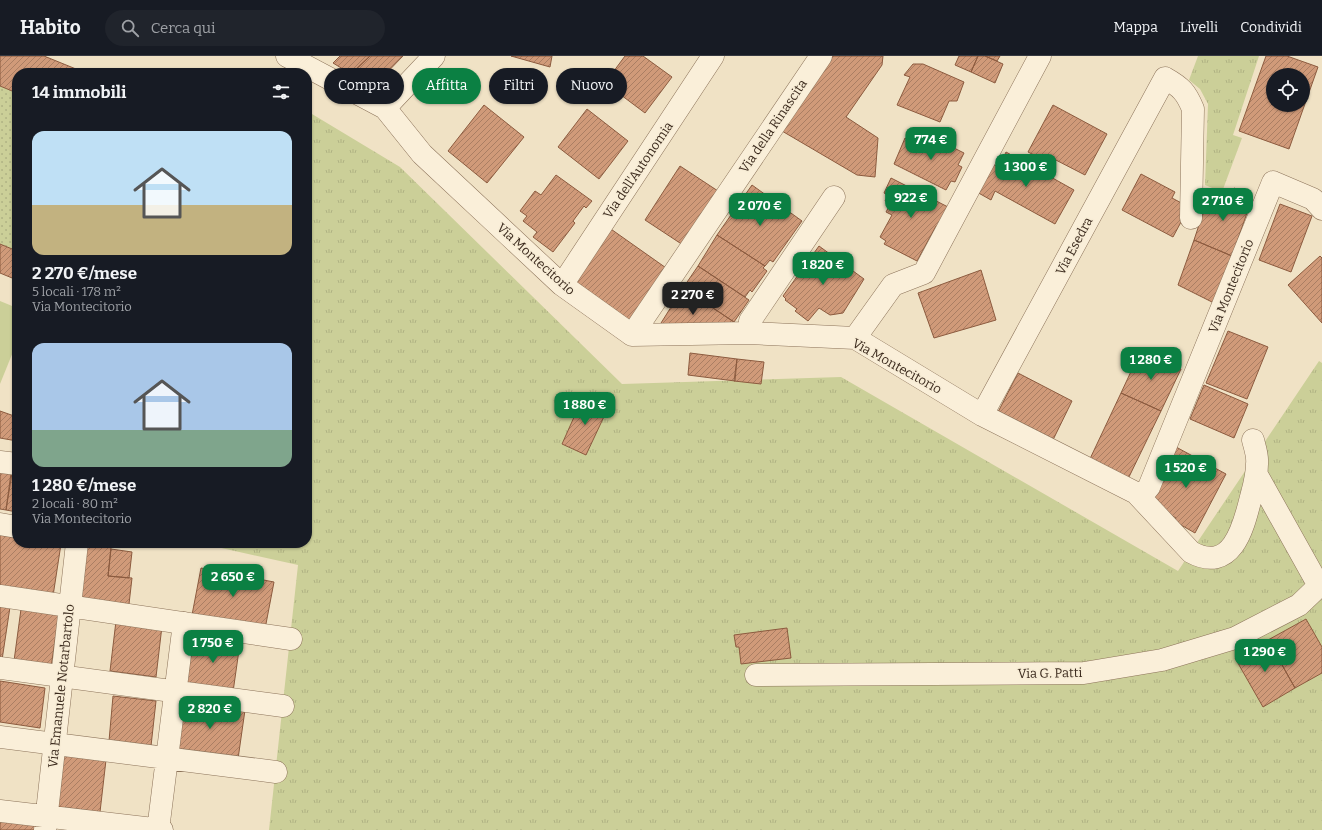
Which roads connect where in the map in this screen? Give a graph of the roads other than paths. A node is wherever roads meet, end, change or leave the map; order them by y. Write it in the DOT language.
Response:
graph roads {
  1 [pos="287,56"];
  2 [pos="434,56"];
  3 [pos="713,56"];
  4 [pos="821,56"];
  5 [pos="1040,56"];
  6 [pos="310,68"];
  7 [pos="312,69"];
  8 [pos="385,108"];
  9 [pos="834,197"];
  10 [pos="1322,209"];
  11 [pos="1190,218"];
  12 [pos="562,285"];
  13 [pos="749,333"];
  14 [pos="632,335"];
  15 [pos="855,338"];
  16 [pos="982,415"];
  17 [pos="1253,440"];
  18 [pos="0,462"];
  19 [pos="12,463"];
  20 [pos="1257,475"];
  21 [pos="1136,493"];
  22 [pos="0,524"];
  23 [pos="12,526"];
  24 [pos="76,548"];
  25 [pos="1320,585"];
  26 [pos="0,596"];
  27 [pos="70,606"];
  28 [pos="184,624"];
  29 [pos="291,639"];
  30 [pos="0,668"];
  31 [pos="756,675"];
  32 [pos="62,676"];
  33 [pos="175,690"];
  34 [pos="283,706"];
  35 [pos="0,738"];
  36 [pos="55,744"];
  37 [pos="167,758"];
  38 [pos="276,772"];
  39 [pos="0,811"];
  40 [pos="46,823"];
  41 [pos="158,830"];
  42 [pos="162,830"];
  1 -- 6 [label="street, Via Montecitorio"];
  2 -- 8 [label="street"];
  3 -- 12 [label="street, Via dell'Autonomia"];
  4 -- 14 [label="street, Via della Rinascita"];
  5 -- 15 [label="street"];
  7 -- 8 [label="street, Via Montecitorio"];
  8 -- 12 [label="street, Via Montecitorio"];
  9 -- 13 [label="street"];
  10 -- 21 [label="street, Via Montecitorio"];
  11 -- 16 [label="street, Via Esedra"];
  12 -- 14 [label="street, Via Montecitorio"];
  13 -- 14 [label="street, Via Montecitorio"];
  13 -- 15 [label="street, Via Montecitorio"];
  15 -- 16 [label="street, Via Montecitorio"];
  16 -- 21 [label="street, Via Montecitorio"];
  17 -- 20 [label="street"];
  18 -- 19 [label="street"];
  20 -- 21 [label="street"];
  20 -- 25 [label="street"];
  22 -- 23 [label="street"];
  24 -- 27 [label="street, Via Emanuele Notarbartolo"];
  25 -- 31 [label="street, Via G. Patti"];
  26 -- 27 [label="street"];
  27 -- 28 [label="street"];
  27 -- 32 [label="street, Via Emanuele Notarbartolo"];
  28 -- 29 [label="street"];
  28 -- 33 [label="street"];
  30 -- 32 [label="street"];
  32 -- 33 [label="street"];
  32 -- 36 [label="street, Via Emanuele Notarbartolo"];
  33 -- 34 [label="street"];
  33 -- 37 [label="street"];
  35 -- 36 [label="street"];
  36 -- 37 [label="street"];
  36 -- 40 [label="street, Via Emanuele Notarbartolo"];
  37 -- 38 [label="street"];
  37 -- 41 [label="street"];
  39 -- 40 [label="street"];
  40 -- 41 [label="street"];
  41 -- 42 [label="street"];
}
